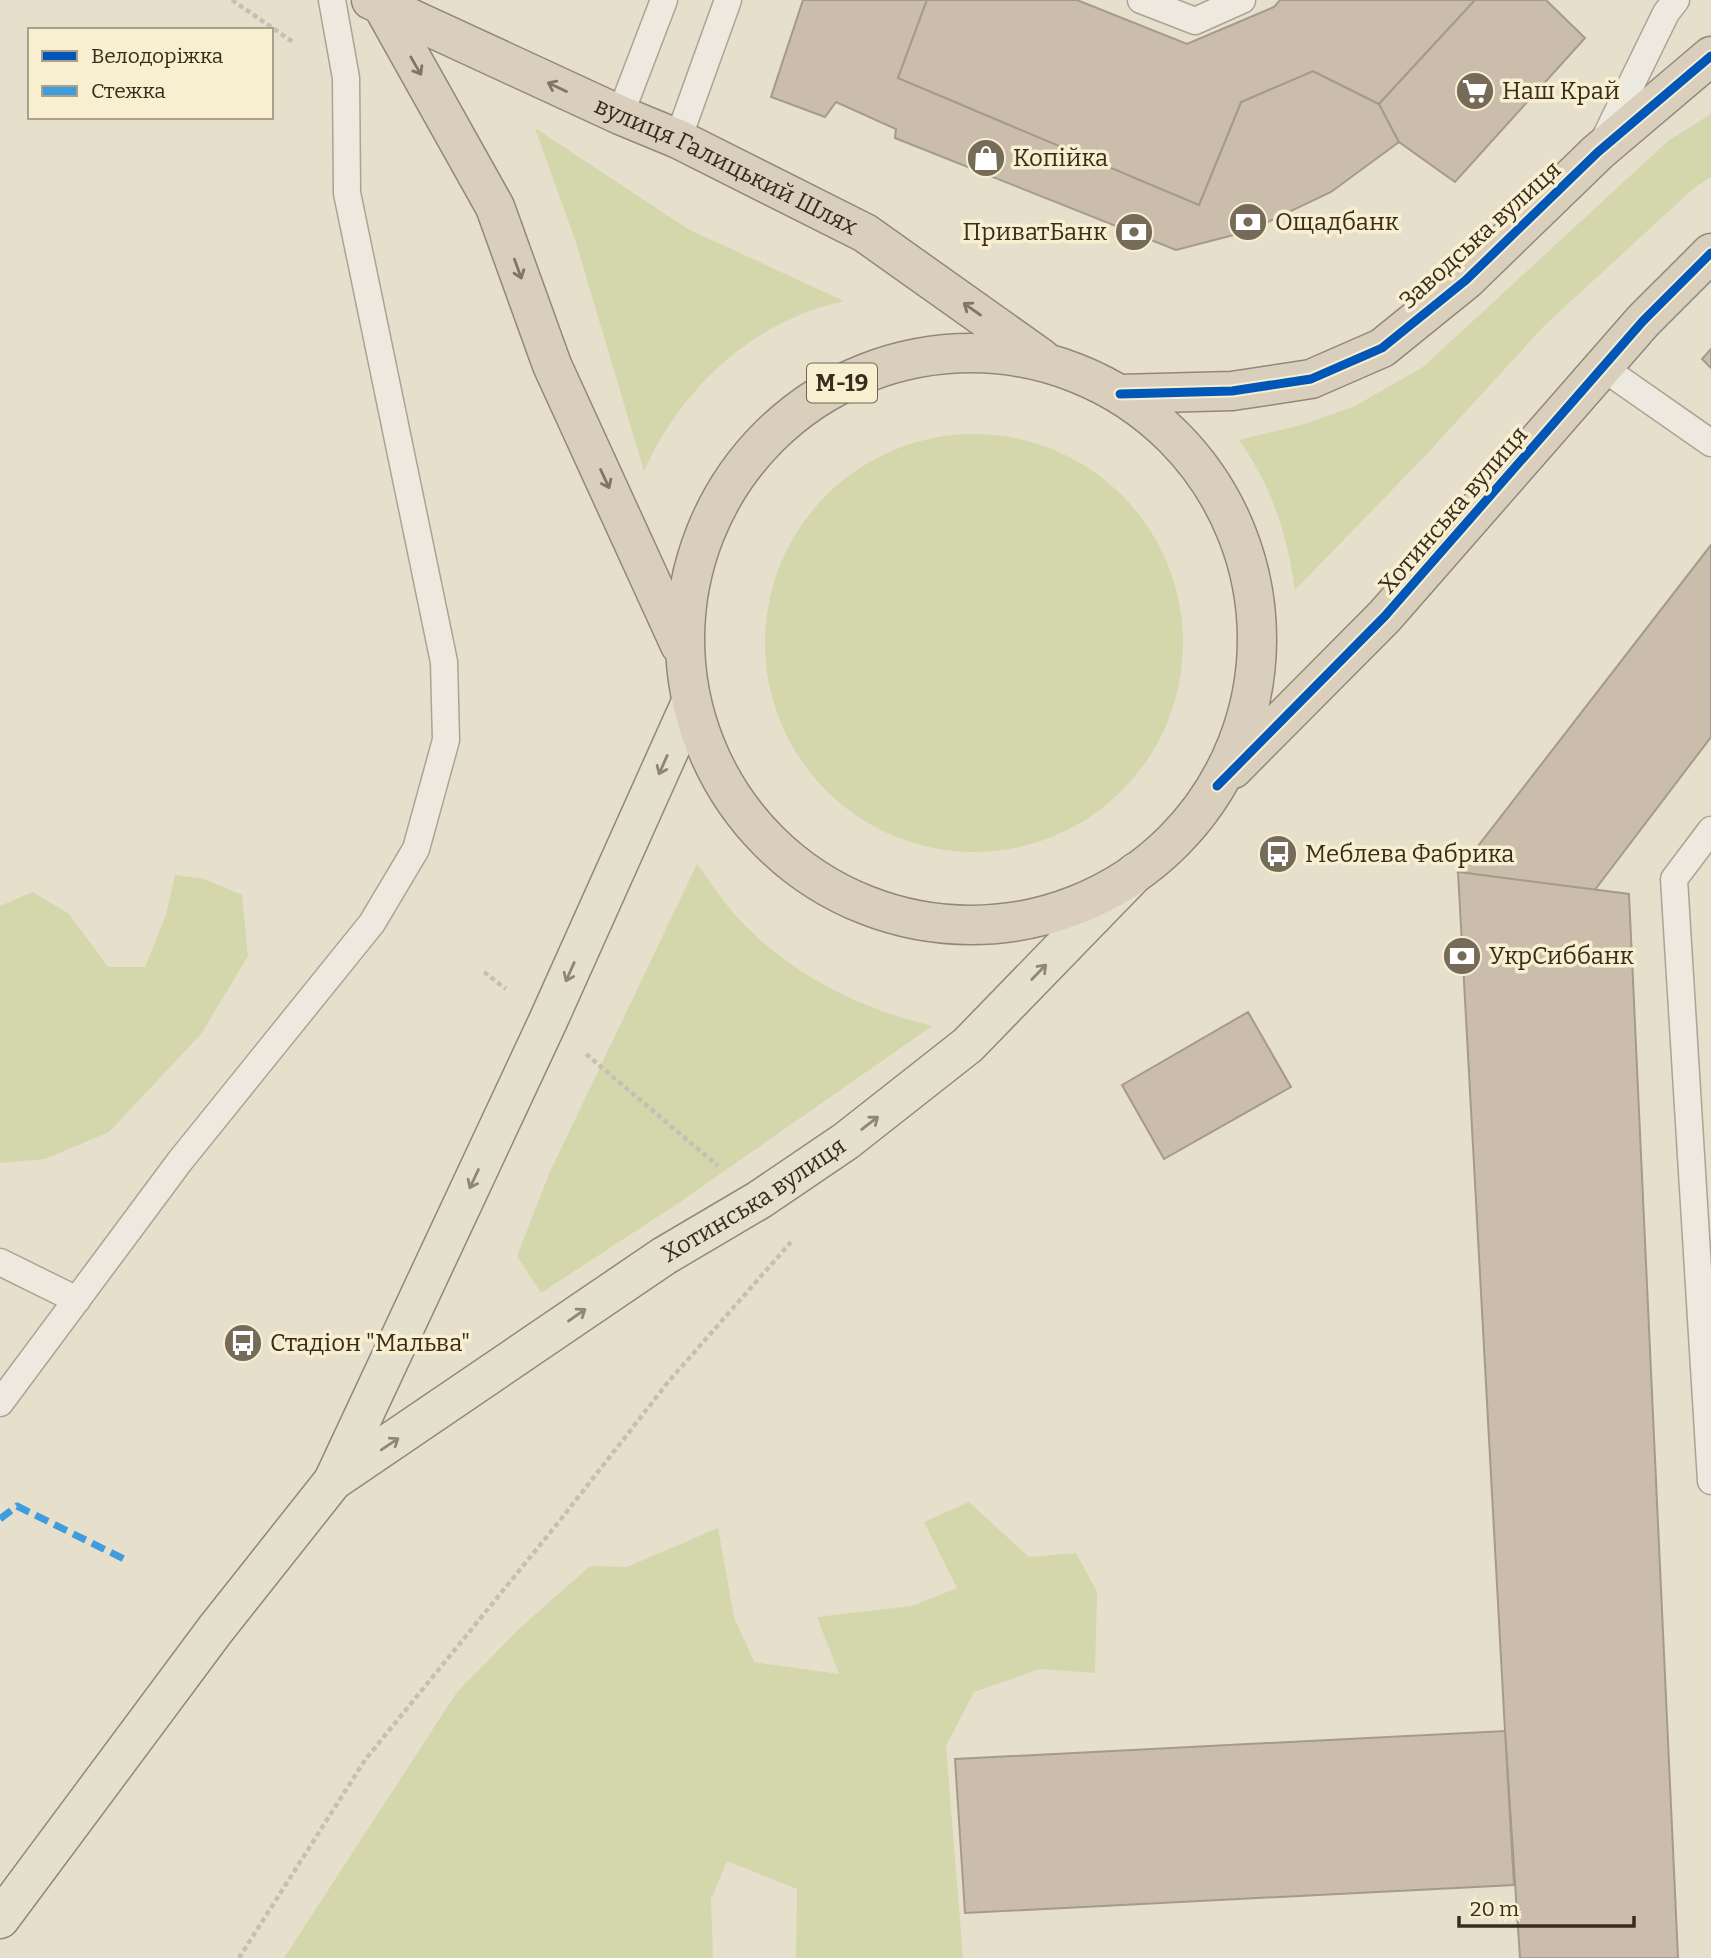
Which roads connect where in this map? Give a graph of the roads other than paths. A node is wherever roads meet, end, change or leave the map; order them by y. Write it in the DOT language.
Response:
graph roads {
  1 [pos="332,0"];
  2 [pos="664,0"];
  3 [pos="728,0"];
  4 [pos="1141,0"];
  5 [pos="1241,0"];
  6 [pos="1675,0"];
  7 [pos="377,4"];
  8 [pos="1711,56"];
  9 [pos="620,115"];
  10 [pos="678,139"];
  11 [pos="1598,152"];
  12 [pos="1711,253"];
  13 [pos="1048,363"];
  14 [pos="1602,368"];
  15 [pos="1120,394"];
  16 [pos="1711,443"];
  17 [pos="684,654"];
  18 [pos="691,702"];
  19 [pos="1217,786"];
  20 [pos="1711,830"];
  21 [pos="1136,872"];
  22 [pos="0,1262"];
  23 [pos="77,1300"];
  24 [pos="0,1403"];
  25 [pos="333,1481"];
  26 [pos="1711,1481"];
  27 [pos="0,1919"];
  1 -- 23 [label="lane"];
  2 -- 9 [label="lane"];
  3 -- 10 [label="lane"];
  4 -- 5 [label="lane"];
  6 -- 11 [label="lane"];
  9 -- 7 [label="highway, вулиця Галицький Шлях / М-19, one-way"];
  7 -- 17 [label="highway, вулиця Галицький Шлях / М-19, one-way"];
  8 -- 11 [label="highway, Заводська вулиця / М-19"];
  9 -- 10 [label="highway, вулиця Галицький Шлях / М-19"];
  13 -- 10 [label="highway, вулиця Галицький Шлях / М-19, one-way"];
  11 -- 15 [label="highway, Заводська вулиця / М-19"];
  12 -- 14 [label="highway, Хотинська вулиця / М-19"];
  13 -- 15 [label="highway, М-19"];
  13 -- 17 [label="highway, М-19"];
  14 -- 16 [label="lane"];
  14 -- 19 [label="highway, Хотинська вулиця / М-19"];
  15 -- 19 [label="highway, М-19"];
  17 -- 18 [label="highway, М-19"];
  18 -- 21 [label="highway, М-19"];
  18 -- 25 [label="main road, Хотинська вулиця, one-way"];
  19 -- 21 [label="highway, М-19"];
  20 -- 26 [label="lane"];
  25 -- 21 [label="main road, Хотинська вулиця, one-way"];
  22 -- 23 [label="lane"];
  23 -- 24 [label="lane"];
  25 -- 27 [label="main road, Хотинська вулиця"];
}
